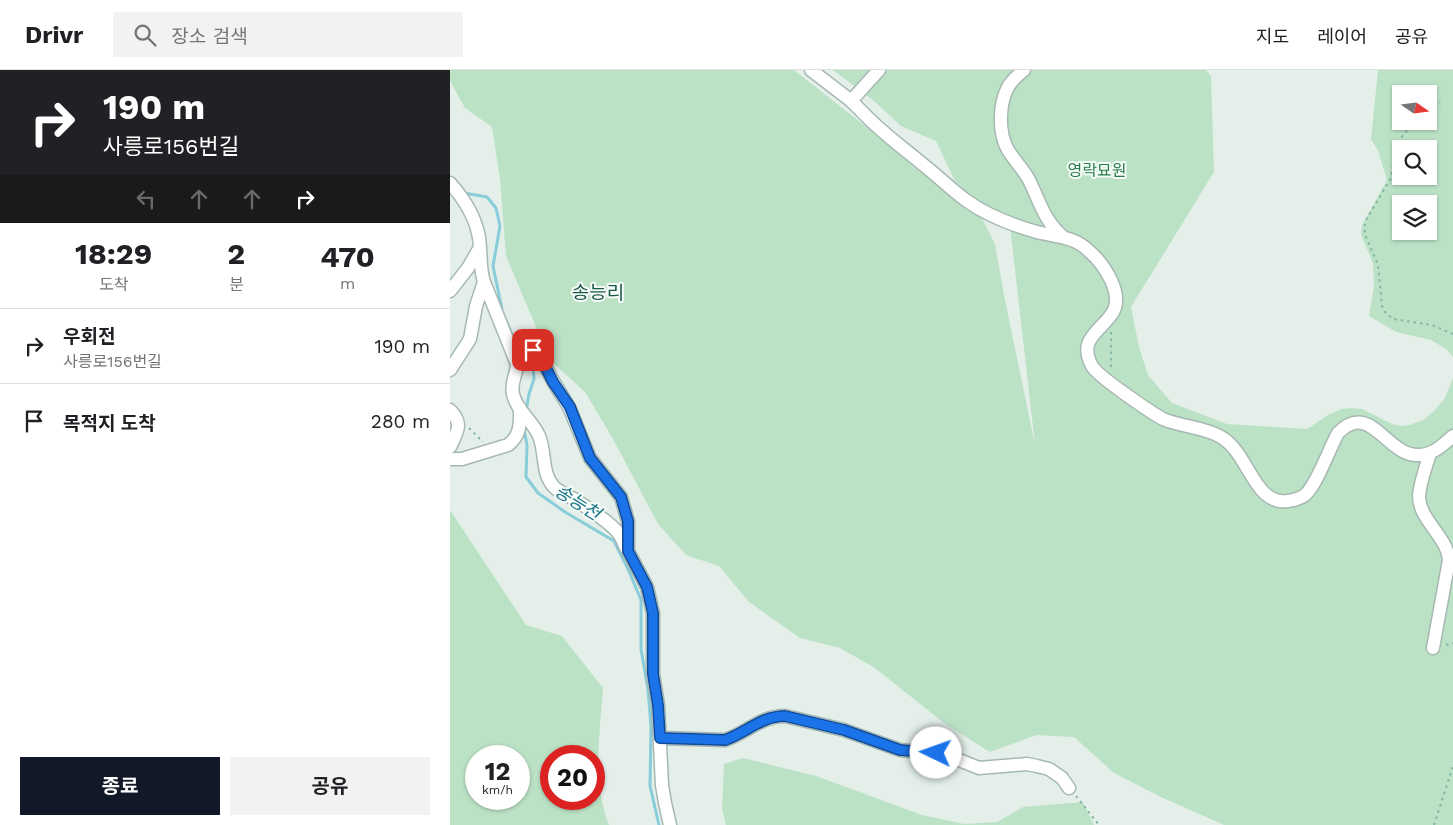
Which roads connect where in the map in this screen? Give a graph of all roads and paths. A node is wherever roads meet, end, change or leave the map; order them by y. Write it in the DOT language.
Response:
graph roads {
  1 [pos="811,70"];
  2 [pos="879,70"];
  3 [pos="1024,70"];
  4 [pos="851,101"];
  5 [pos="1408,130"];
  6 [pos="450,183"];
  7 [pos="1063,237"];
  8 [pos="480,247"];
  9 [pos="484,282"];
  10 [pos="450,290"];
  11 [pos="1111,330"];
  12 [pos="1453,334"];
  13 [pos="510,343"];
  14 [pos="450,370"];
  15 [pos="1114,386"];
  16 [pos="522,411"];
  17 [pos="454,414"];
  18 [pos="1453,427"];
  19 [pos="1449,440"];
  20 [pos="450,447"];
  21 [pos="492,450"];
  22 [pos="1430,453"];
  23 [pos="450,459"];
  24 [pos="628,551"];
  25 [pos="1433,648"];
  26 [pos="660,738"];
  27 [pos="1453,766"];
  28 [pos="1069,788"];
  29 [pos="670,825"];
  30 [pos="1099,825"];
  31 [pos="1434,825"];
  1 -- 4 [label="street"];
  2 -- 4 [label="street"];
  3 -- 7 [label="street"];
  4 -- 7 [label="street"];
  5 -- 12 [label="path"];
  6 -- 8 [label="street"];
  7 -- 15 [label="street"];
  8 -- 9 [label="street"];
  8 -- 10 [label="street"];
  9 -- 13 [label="street"];
  9 -- 14 [label="street"];
  11 -- 15 [label="path"];
  13 -- 16 [label="street"];
  13 -- 24 [label="street"];
  15 -- 22 [label="street"];
  16 -- 21 [label="street"];
  16 -- 24 [label="street"];
  17 -- 20 [label="street"];
  17 -- 21 [label="path"];
  18 -- 19 [label="street"];
  19 -- 22 [label="street"];
  21 -- 23 [label="street"];
  22 -- 25 [label="street"];
  24 -- 26 [label="street"];
  26 -- 28 [label="street"];
  26 -- 29 [label="street"];
  27 -- 31 [label="path"];
  28 -- 30 [label="path"];
}
